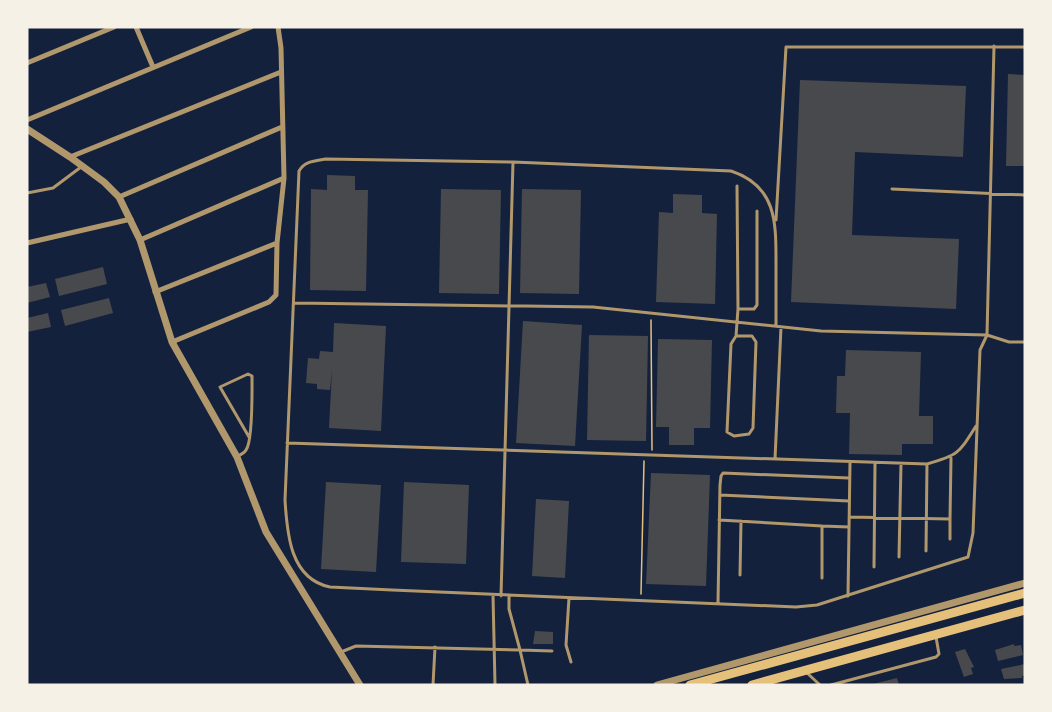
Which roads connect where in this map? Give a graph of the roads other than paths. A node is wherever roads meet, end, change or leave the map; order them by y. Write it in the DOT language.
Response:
graph roads {
  1 [pos="114,27"];
  2 [pos="136,27"];
  3 [pos="251,27"];
  4 [pos="278,27"];
  5 [pos="994,45"];
  6 [pos="1025,47"];
  7 [pos="27,63"];
  8 [pos="153,67"];
  9 [pos="281,72"];
  10 [pos="27,120"];
  11 [pos="282,127"];
  12 [pos="27,129"];
  13 [pos="36,134"];
  14 [pos="27,136"];
  15 [pos="70,157"];
  16 [pos="513,162"];
  17 [pos="83,166"];
  18 [pos="284,178"];
  19 [pos="737,186"];
  20 [pos="892,189"];
  21 [pos="27,194"];
  22 [pos="989,194"];
  23 [pos="1025,195"];
  24 [pos="119,196"];
  25 [pos="757,211"];
  26 [pos="131,219"];
  27 [pos="776,222"];
  28 [pos="140,240"];
  29 [pos="27,243"];
  30 [pos="277,243"];
  31 [pos="155,292"];
  32 [pos="294,303"];
  33 [pos="508,305"];
  34 [pos="738,309"];
  35 [pos="736,322"];
  36 [pos="779,327"];
  37 [pos="987,335"];
  38 [pos="736,336"];
  39 [pos="172,342"];
  40 [pos="1025,342"];
  41 [pos="977,425"];
  42 [pos="249,437"];
  43 [pos="287,443"];
  44 [pos="506,450"];
  45 [pos="237,457"];
  46 [pos="951,458"];
  47 [pos="775,459"];
  48 [pos="850,462"];
  49 [pos="875,463"];
  50 [pos="901,464"];
  51 [pos="927,464"];
  52 [pos="849,478"];
  53 [pos="720,495"];
  54 [pos="849,501"];
  55 [pos="849,517"];
  56 [pos="875,518"];
  57 [pos="900,518"];
  58 [pos="927,519"];
  59 [pos="950,519"];
  60 [pos="719,520"];
  61 [pos="741,521"];
  62 [pos="822,526"];
  63 [pos="849,527"];
  64 [pos="950,539"];
  65 [pos="926,551"];
  66 [pos="899,557"];
  67 [pos="874,567"];
  68 [pos="740,575"];
  69 [pos="822,578"];
  70 [pos="1025,583"];
  71 [pos="1025,593"];
  72 [pos="493,595"];
  73 [pos="501,596"];
  74 [pos="509,596"];
  75 [pos="848,596"];
  76 [pos="569,598"];
  77 [pos="718,603"];
  78 [pos="1025,610"];
  79 [pos="935,635"];
  80 [pos="435,647"];
  81 [pos="496,649"];
  82 [pos="520,650"];
  83 [pos="552,651"];
  84 [pos="341,652"];
  85 [pos="571,662"];
  86 [pos="805,671"];
  87 [pos="360,685"];
  88 [pos="433,685"];
  89 [pos="495,685"];
  90 [pos="528,685"];
  91 [pos="657,685"];
  92 [pos="690,685"];
  93 [pos="755,685"];
  94 [pos="820,685"];
  95 [pos="831,685"];
  1 -- 7 [label="street"];
  2 -- 8 [label="street"];
  3 -- 8 [label="street"];
  4 -- 9 [label="street"];
  5 -- 6 [label="lane"];
  5 -- 22 [label="lane"];
  5 -- 27 [label="lane"];
  8 -- 10 [label="street"];
  9 -- 11 [label="street"];
  9 -- 15 [label="street"];
  11 -- 18 [label="street"];
  11 -- 24 [label="street"];
  12 -- 13 [label="street"];
  13 -- 14 [label="lane"];
  13 -- 15 [label="street"];
  15 -- 17 [label="street"];
  16 -- 27 [label="lane"];
  16 -- 32 [label="lane"];
  16 -- 33 [label="lane"];
  17 -- 21 [label="lane"];
  17 -- 24 [label="street"];
  18 -- 28 [label="street"];
  18 -- 30 [label="street"];
  19 -- 34 [label="lane"];
  20 -- 22 [label="lane"];
  22 -- 23 [label="lane"];
  22 -- 37 [label="lane"];
  24 -- 26 [label="street"];
  25 -- 34 [label="lane"];
  26 -- 28 [label="street"];
  26 -- 29 [label="street"];
  27 -- 36 [label="lane"];
  28 -- 31 [label="street"];
  30 -- 31 [label="street"];
  30 -- 39 [label="street"];
  31 -- 39 [label="street"];
  32 -- 33 [label="lane"];
  32 -- 43 [label="lane"];
  33 -- 35 [label="lane"];
  33 -- 44 [label="lane"];
  34 -- 35 [label="lane"];
  35 -- 36 [label="lane"];
  35 -- 38 [label="lane"];
  36 -- 37 [label="lane"];
  36 -- 47 [label="lane"];
  37 -- 40 [label="lane"];
  37 -- 41 [label="lane"];
  38 -- 38 [label="lane"];
  39 -- 45 [label="street"];
  41 -- 46 [label="lane"];
  41 -- 75 [label="lane"];
  42 -- 42 [label="lane"];
  42 -- 45 [label="lane"];
  43 -- 44 [label="lane"];
  43 -- 72 [label="lane"];
  44 -- 47 [label="lane"];
  44 -- 73 [label="lane"];
  45 -- 84 [label="street"];
  46 -- 51 [label="lane"];
  46 -- 59 [label="lane"];
  47 -- 48 [label="lane"];
  48 -- 49 [label="lane"];
  48 -- 52 [label="lane"];
  49 -- 50 [label="lane"];
  49 -- 56 [label="lane"];
  50 -- 51 [label="lane"];
  50 -- 57 [label="lane"];
  51 -- 58 [label="lane"];
  52 -- 53 [label="lane"];
  52 -- 54 [label="lane"];
  53 -- 54 [label="lane"];
  53 -- 60 [label="lane"];
  54 -- 55 [label="lane"];
  55 -- 56 [label="lane"];
  55 -- 63 [label="lane"];
  56 -- 57 [label="lane"];
  56 -- 67 [label="lane"];
  57 -- 58 [label="lane"];
  57 -- 66 [label="lane"];
  58 -- 59 [label="lane"];
  58 -- 65 [label="lane"];
  59 -- 64 [label="lane"];
  60 -- 61 [label="lane"];
  60 -- 77 [label="lane"];
  61 -- 62 [label="lane"];
  61 -- 68 [label="lane"];
  62 -- 63 [label="lane"];
  62 -- 69 [label="lane"];
  63 -- 75 [label="lane"];
  70 -- 91 [label="street"];
  71 -- 92 [label="main road"];
  72 -- 73 [label="lane"];
  72 -- 81 [label="lane"];
  73 -- 74 [label="lane"];
  74 -- 76 [label="lane"];
  74 -- 82 [label="lane"];
  75 -- 77 [label="lane"];
  76 -- 77 [label="lane"];
  76 -- 85 [label="lane"];
  78 -- 79 [label="main road"];
  79 -- 86 [label="main road"];
  79 -- 95 [label="lane"];
  80 -- 81 [label="lane"];
  80 -- 84 [label="lane"];
  80 -- 88 [label="lane"];
  81 -- 82 [label="lane"];
  81 -- 89 [label="lane"];
  82 -- 83 [label="lane"];
  82 -- 90 [label="lane"];
  84 -- 87 [label="street"];
  86 -- 93 [label="main road"];
  86 -- 94 [label="lane"];
}
